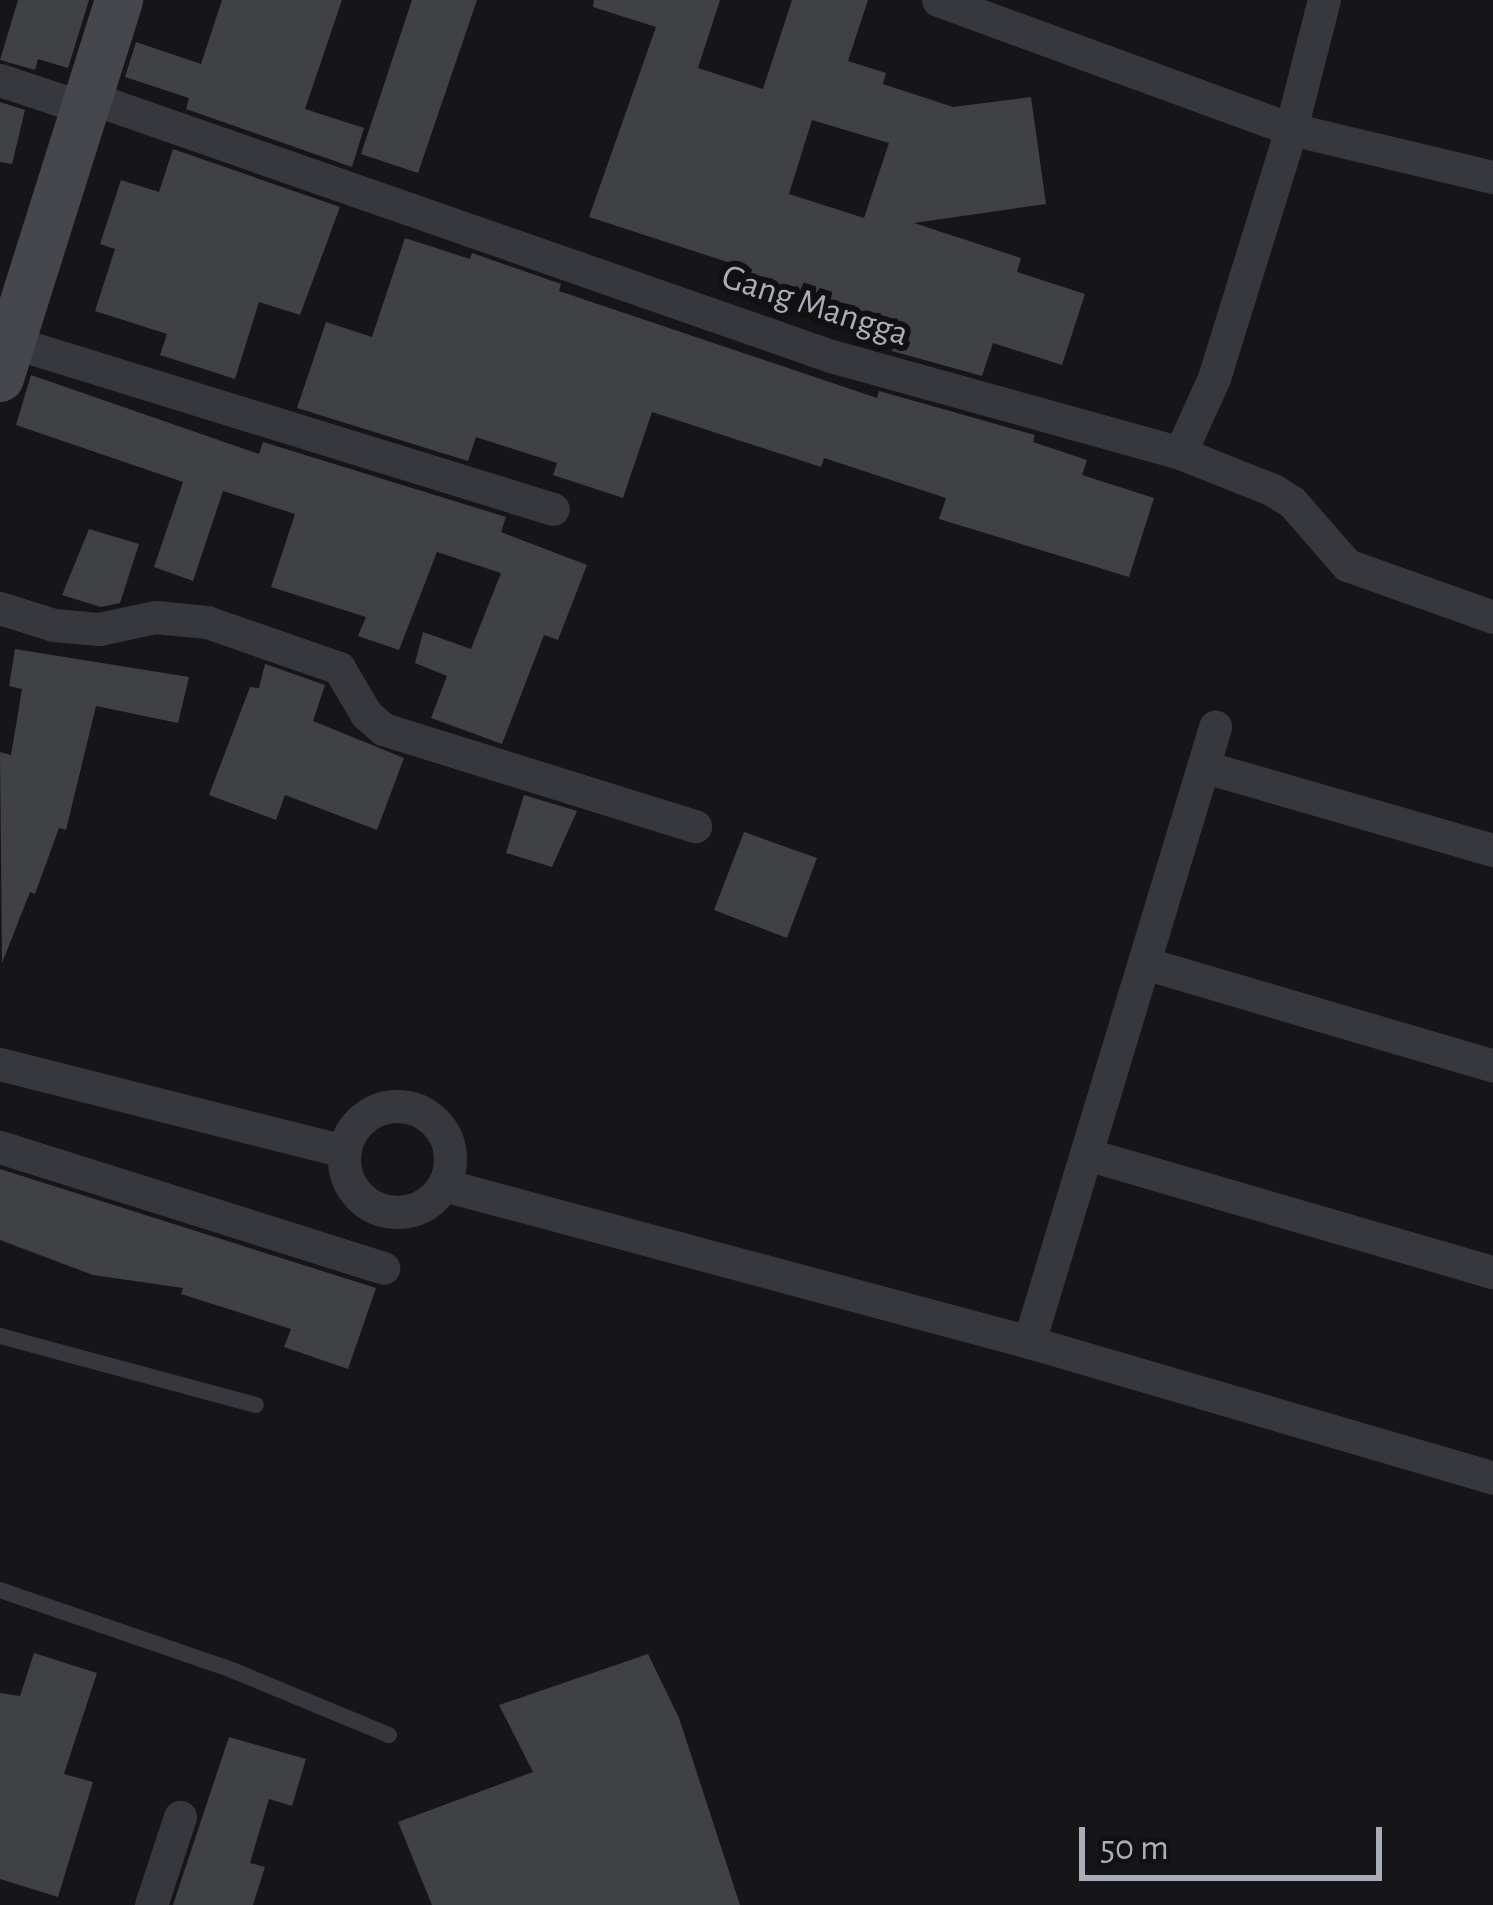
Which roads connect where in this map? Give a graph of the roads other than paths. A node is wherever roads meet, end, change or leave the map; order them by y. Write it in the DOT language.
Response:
graph roads {
  1 [pos="119,0"];
  2 [pos="1324,0"];
  3 [pos="942,1"];
  4 [pos="0,80"];
  5 [pos="89,104"];
  6 [pos="1291,129"];
  7 [pos="1493,178"];
  8 [pos="7,341"];
  9 [pos="1180,453"];
  10 [pos="553,508"];
  11 [pos="0,608"];
  12 [pos="1493,617"];
  13 [pos="1215,727"];
  14 [pos="1205,767"];
  15 [pos="695,826"];
  16 [pos="1493,850"];
  17 [pos="1144,963"];
  18 [pos="0,1064"];
  19 [pos="1493,1066"];
  20 [pos="0,1147"];
  21 [pos="344,1151"];
  22 [pos="1086,1154"];
  23 [pos="444,1185"];
  24 [pos="383,1268"];
  25 [pos="1493,1271"];
  26 [pos="0,1336"];
  27 [pos="1029,1342"];
  28 [pos="256,1405"];
  29 [pos="1493,1478"];
  30 [pos="0,1590"];
  31 [pos="389,1735"];
  32 [pos="180,1817"];
  33 [pos="151,1905"];
  1 -- 5 [label="street"];
  2 -- 6 [label="street"];
  3 -- 6 [label="street"];
  4 -- 5 [label="street, Gang Mangga"];
  5 -- 8 [label="street"];
  5 -- 9 [label="street, Gang Mangga"];
  6 -- 7 [label="street"];
  6 -- 9 [label="street"];
  8 -- 10 [label="street"];
  9 -- 12 [label="street, Gang Mangga"];
  11 -- 15 [label="street"];
  13 -- 14 [label="street"];
  14 -- 16 [label="street"];
  14 -- 17 [label="street"];
  17 -- 19 [label="street"];
  17 -- 22 [label="street"];
  18 -- 21 [label="street"];
  20 -- 24 [label="street"];
  21 -- 23 [label="street"];
  21 -- 23 [label="street"];
  22 -- 25 [label="street"];
  22 -- 27 [label="street"];
  23 -- 27 [label="street"];
  26 -- 28 [label="lane"];
  27 -- 29 [label="street"];
  30 -- 31 [label="lane"];
  32 -- 33 [label="street"];
}
